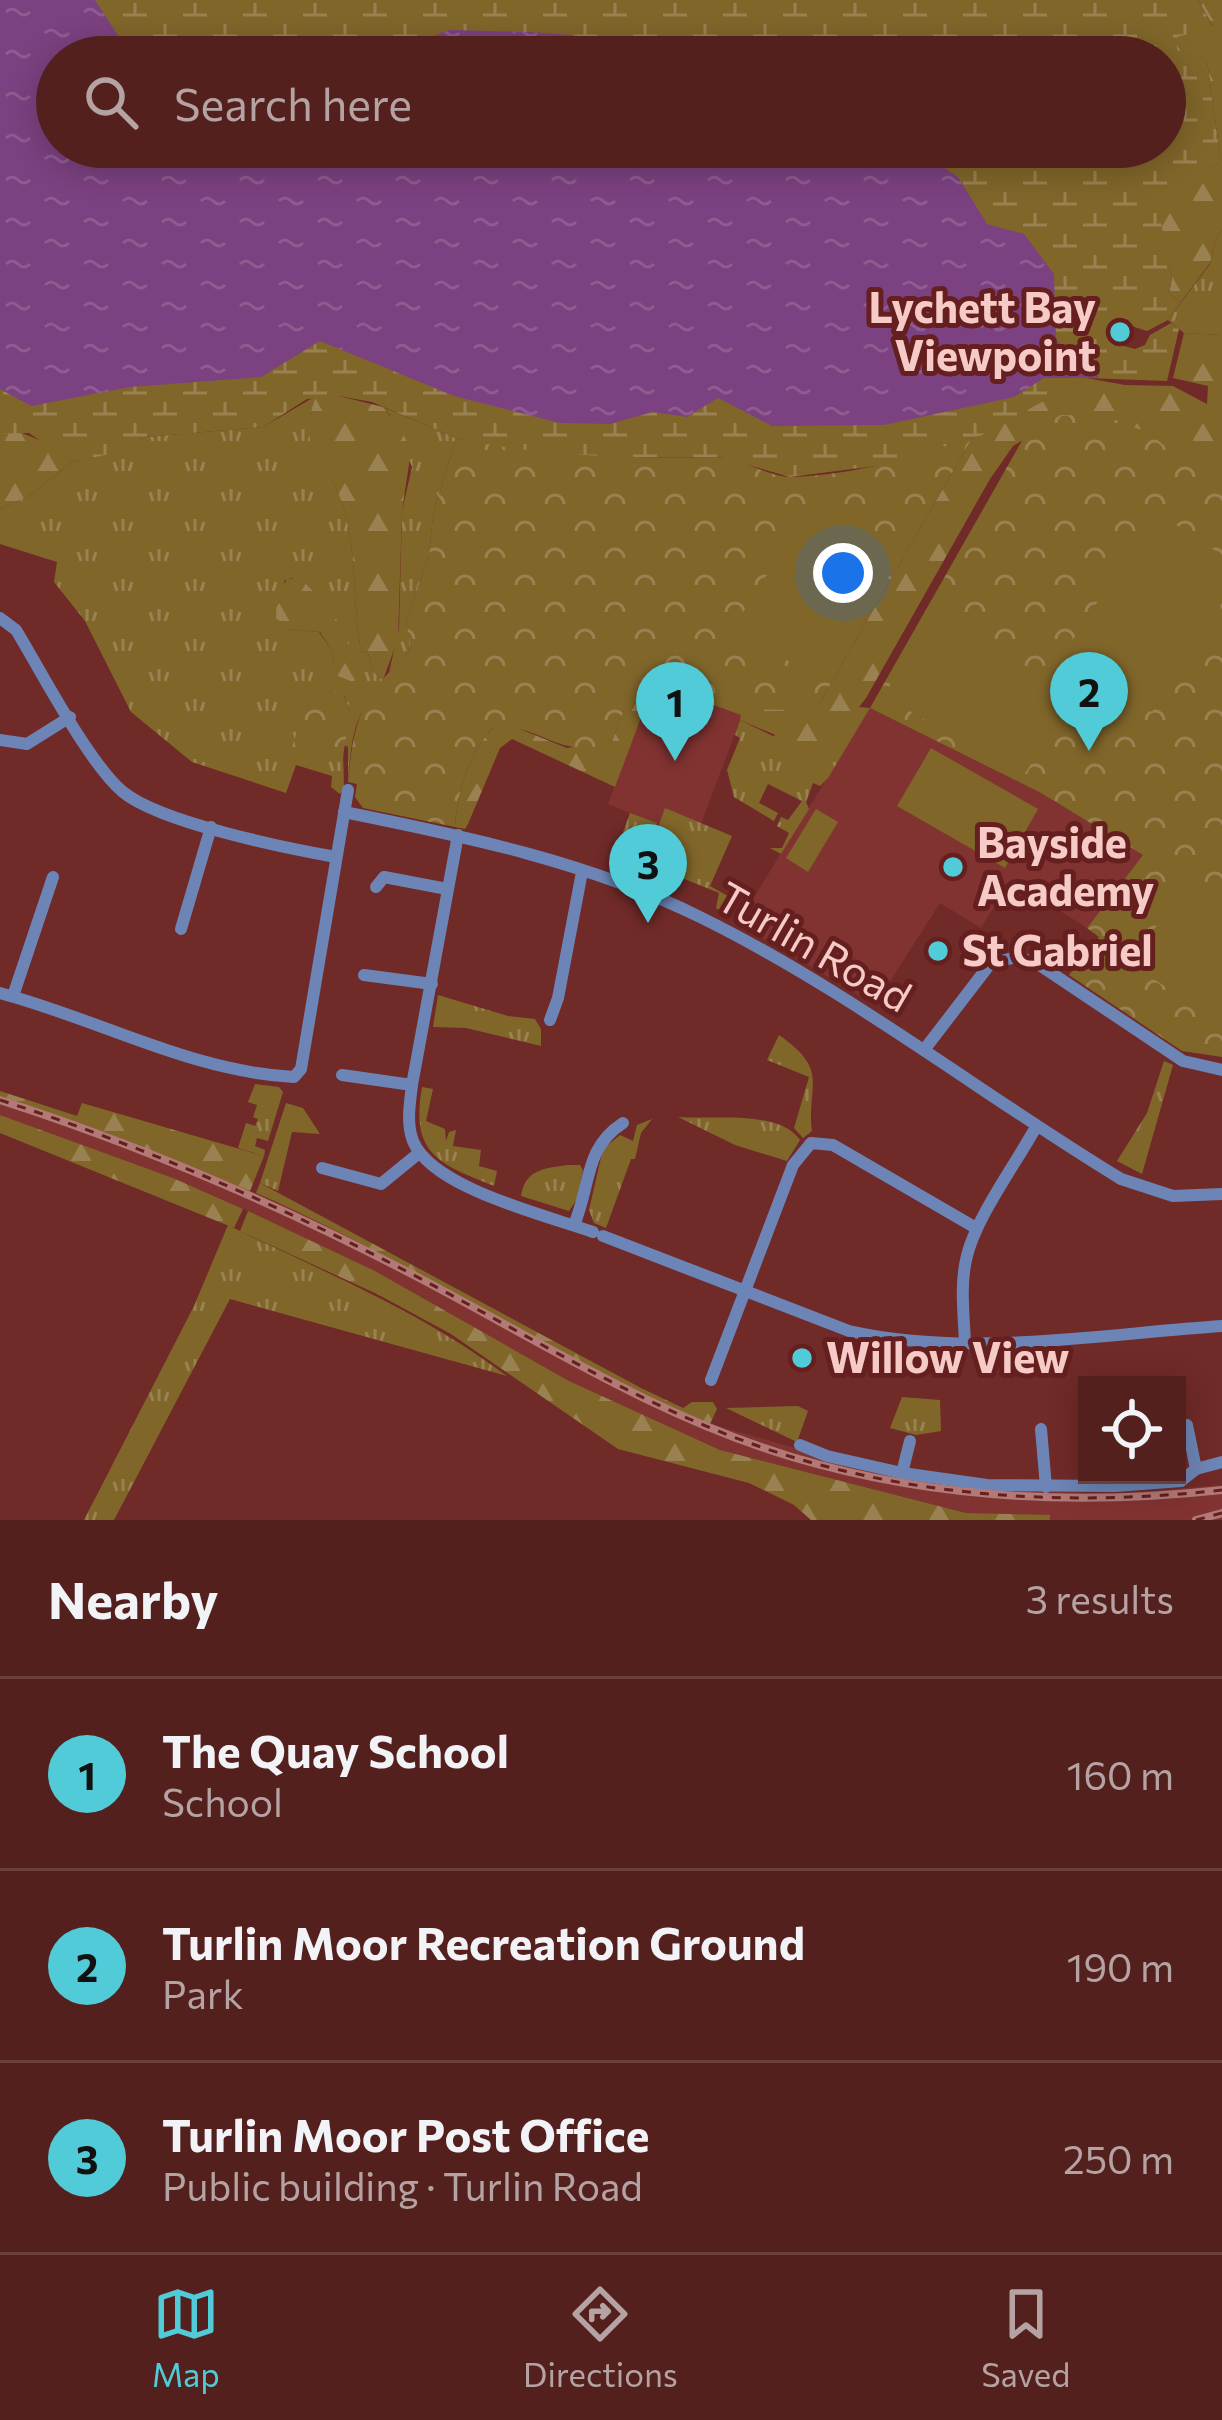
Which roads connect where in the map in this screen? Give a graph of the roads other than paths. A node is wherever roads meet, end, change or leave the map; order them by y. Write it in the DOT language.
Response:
graph roads {
  1 [pos="0,618"];
  2 [pos="70,717"];
  3 [pos="0,740"];
  4 [pos="348,790"];
  5 [pos="344,812"];
  6 [pos="211,827"];
  7 [pos="458,835"];
  8 [pos="336,857"];
  9 [pos="582,872"];
  10 [pos="380,876"];
  11 [pos="52,877"];
  12 [pos="447,889"];
  13 [pos="182,929"];
  14 [pos="364,975"];
  15 [pos="433,984"];
  16 [pos="6,995"];
  17 [pos="550,1020"];
  18 [pos="924,1050"];
  19 [pos="1222,1070"];
  20 [pos="343,1075"];
  21 [pos="412,1085"];
  22 [pos="622,1123"];
  23 [pos="1036,1127"];
  24 [pos="419,1153"];
  25 [pos="322,1168"];
  26 [pos="1222,1194"];
  27 [pos="574,1225"];
  28 [pos="976,1228"];
  29 [pos="745,1289"];
  30 [pos="1222,1326"];
  31 [pos="965,1344"];
  32 [pos="711,1380"];
  33 [pos="1186,1425"];
  34 [pos="1041,1429"];
  35 [pos="910,1442"];
  36 [pos="800,1444"];
  37 [pos="1222,1462"];
  38 [pos="1196,1469"];
  39 [pos="902,1473"];
  40 [pos="1046,1486"];
  1 -- 2 [label="street"];
  2 -- 3 [label="street"];
  2 -- 6 [label="street"];
  4 -- 5 [label="street"];
  5 -- 7 [label="street, Turlin Road"];
  5 -- 8 [label="street"];
  6 -- 8 [label="street"];
  6 -- 13 [label="street"];
  7 -- 9 [label="street, Turlin Road"];
  7 -- 12 [label="street"];
  8 -- 16 [label="street"];
  9 -- 17 [label="street"];
  9 -- 18 [label="street, Turlin Road"];
  10 -- 12 [label="street"];
  11 -- 16 [label="street"];
  12 -- 15 [label="street"];
  14 -- 15 [label="street"];
  15 -- 21 [label="street"];
  18 -- 19 [label="street"];
  18 -- 23 [label="street, Turlin Road"];
  20 -- 21 [label="street"];
  21 -- 24 [label="street"];
  22 -- 27 [label="street"];
  23 -- 26 [label="street, Turlin Road"];
  23 -- 28 [label="street"];
  24 -- 25 [label="street"];
  24 -- 27 [label="street"];
  27 -- 29 [label="street"];
  28 -- 29 [label="street"];
  28 -- 31 [label="street"];
  29 -- 31 [label="street"];
  29 -- 32 [label="street"];
  30 -- 31 [label="street"];
  33 -- 38 [label="street"];
  34 -- 40 [label="street"];
  35 -- 39 [label="street"];
  36 -- 39 [label="street"];
  37 -- 38 [label="street"];
  38 -- 40 [label="street"];
  39 -- 40 [label="street"];
}
